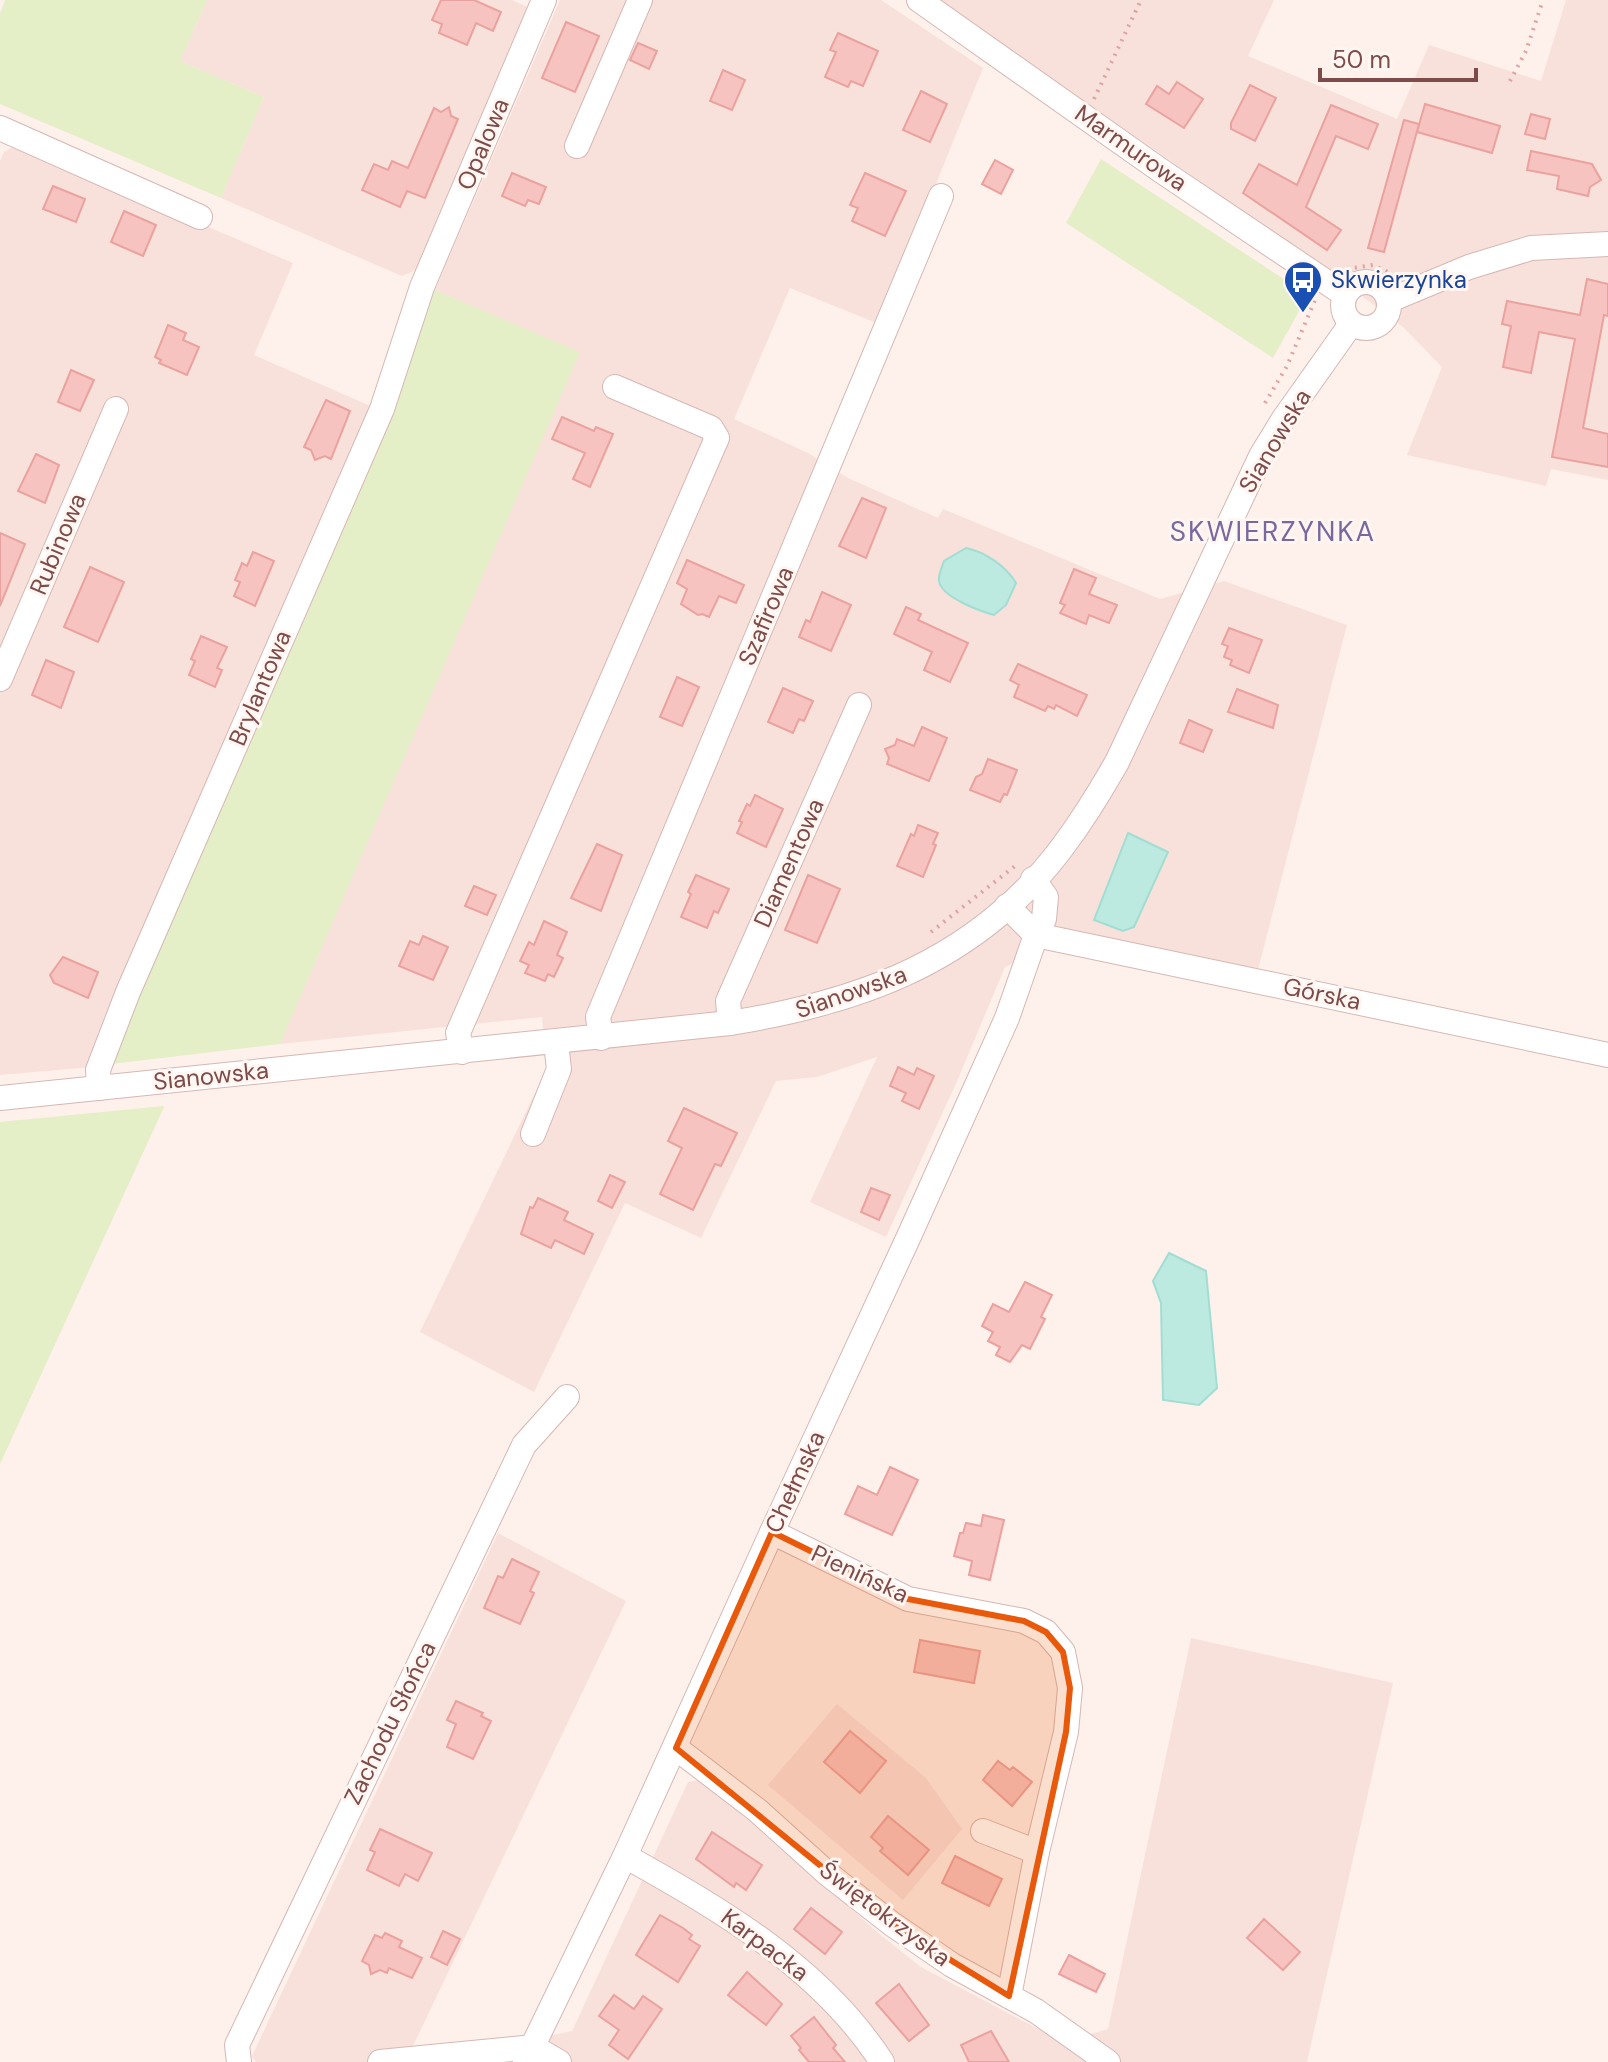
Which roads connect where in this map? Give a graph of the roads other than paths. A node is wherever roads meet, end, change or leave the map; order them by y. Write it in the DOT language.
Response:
graph roads {
  1 [pos="544,0"];
  2 [pos="640,0"];
  3 [pos="919,0"];
  4 [pos="2,134"];
  5 [pos="577,146"];
  6 [pos="941,196"];
  7 [pos="200,217"];
  8 [pos="1608,244"];
  9 [pos="422,287"];
  10 [pos="1344,294"];
  11 [pos="1390,300"];
  12 [pos="1351,324"];
  13 [pos="615,387"];
  14 [pos="116,409"];
  15 [pos="0,679"];
  16 [pos="859,705"];
  17 [pos="1033,879"];
  18 [pos="1007,906"];
  19 [pos="1036,935"];
  20 [pos="730,1023"];
  21 [pos="601,1038"];
  22 [pos="556,1043"];
  23 [pos="462,1052"];
  24 [pos="1608,1055"];
  25 [pos="99,1088"];
  26 [pos="0,1098"];
  27 [pos="533,1134"];
  28 [pos="567,1397"];
  29 [pos="772,1532"];
  30 [pos="676,1748"];
  31 [pos="983,1831"];
  32 [pos="1037,1852"];
  33 [pos="625,1856"];
  34 [pos="1009,1996"];
  35 [pos="529,2054"];
  36 [pos="239,2062"];
  37 [pos="380,2062"];
  38 [pos="559,2062"];
  39 [pos="882,2062"];
  40 [pos="1108,2062"];
  1 -- 9 [label="street, Opalowa"];
  2 -- 5 [label="street"];
  3 -- 10 [label="street, Marmurowa"];
  4 -- 7 [label="street"];
  6 -- 21 [label="street, Szafirowa"];
  8 -- 11 [label="street"];
  9 -- 25 [label="street, Brylantowa"];
  10 -- 11 [label="street"];
  10 -- 12 [label="street"];
  11 -- 12 [label="street"];
  12 -- 17 [label="street, Sianowska"];
  13 -- 23 [label="street"];
  14 -- 15 [label="street, Rubinowa"];
  16 -- 20 [label="street, Diamentowa"];
  17 -- 18 [label="street, Sianowska"];
  17 -- 19 [label="street, Chełmska"];
  18 -- 19 [label="street"];
  18 -- 20 [label="street, Sianowska"];
  19 -- 24 [label="street, Górska"];
  19 -- 29 [label="street, Chełmska"];
  20 -- 21 [label="street, Sianowska"];
  21 -- 22 [label="street, Sianowska"];
  22 -- 23 [label="street, Sianowska"];
  22 -- 27 [label="street"];
  23 -- 25 [label="street, Sianowska"];
  25 -- 26 [label="street, Sianowska"];
  28 -- 36 [label="street, Zachodu Słońca"];
  29 -- 30 [label="street, Chełmska"];
  29 -- 32 [label="street, Pienińska"];
  30 -- 33 [label="street, Chełmska"];
  30 -- 34 [label="street, Świętokrzyska"];
  31 -- 32 [label="street"];
  32 -- 34 [label="street"];
  33 -- 35 [label="street, Chełmska"];
  33 -- 39 [label="street, Karpacka"];
  34 -- 40 [label="street, Świętokrzyska"];
  35 -- 37 [label="street"];
  35 -- 38 [label="street"];
}
